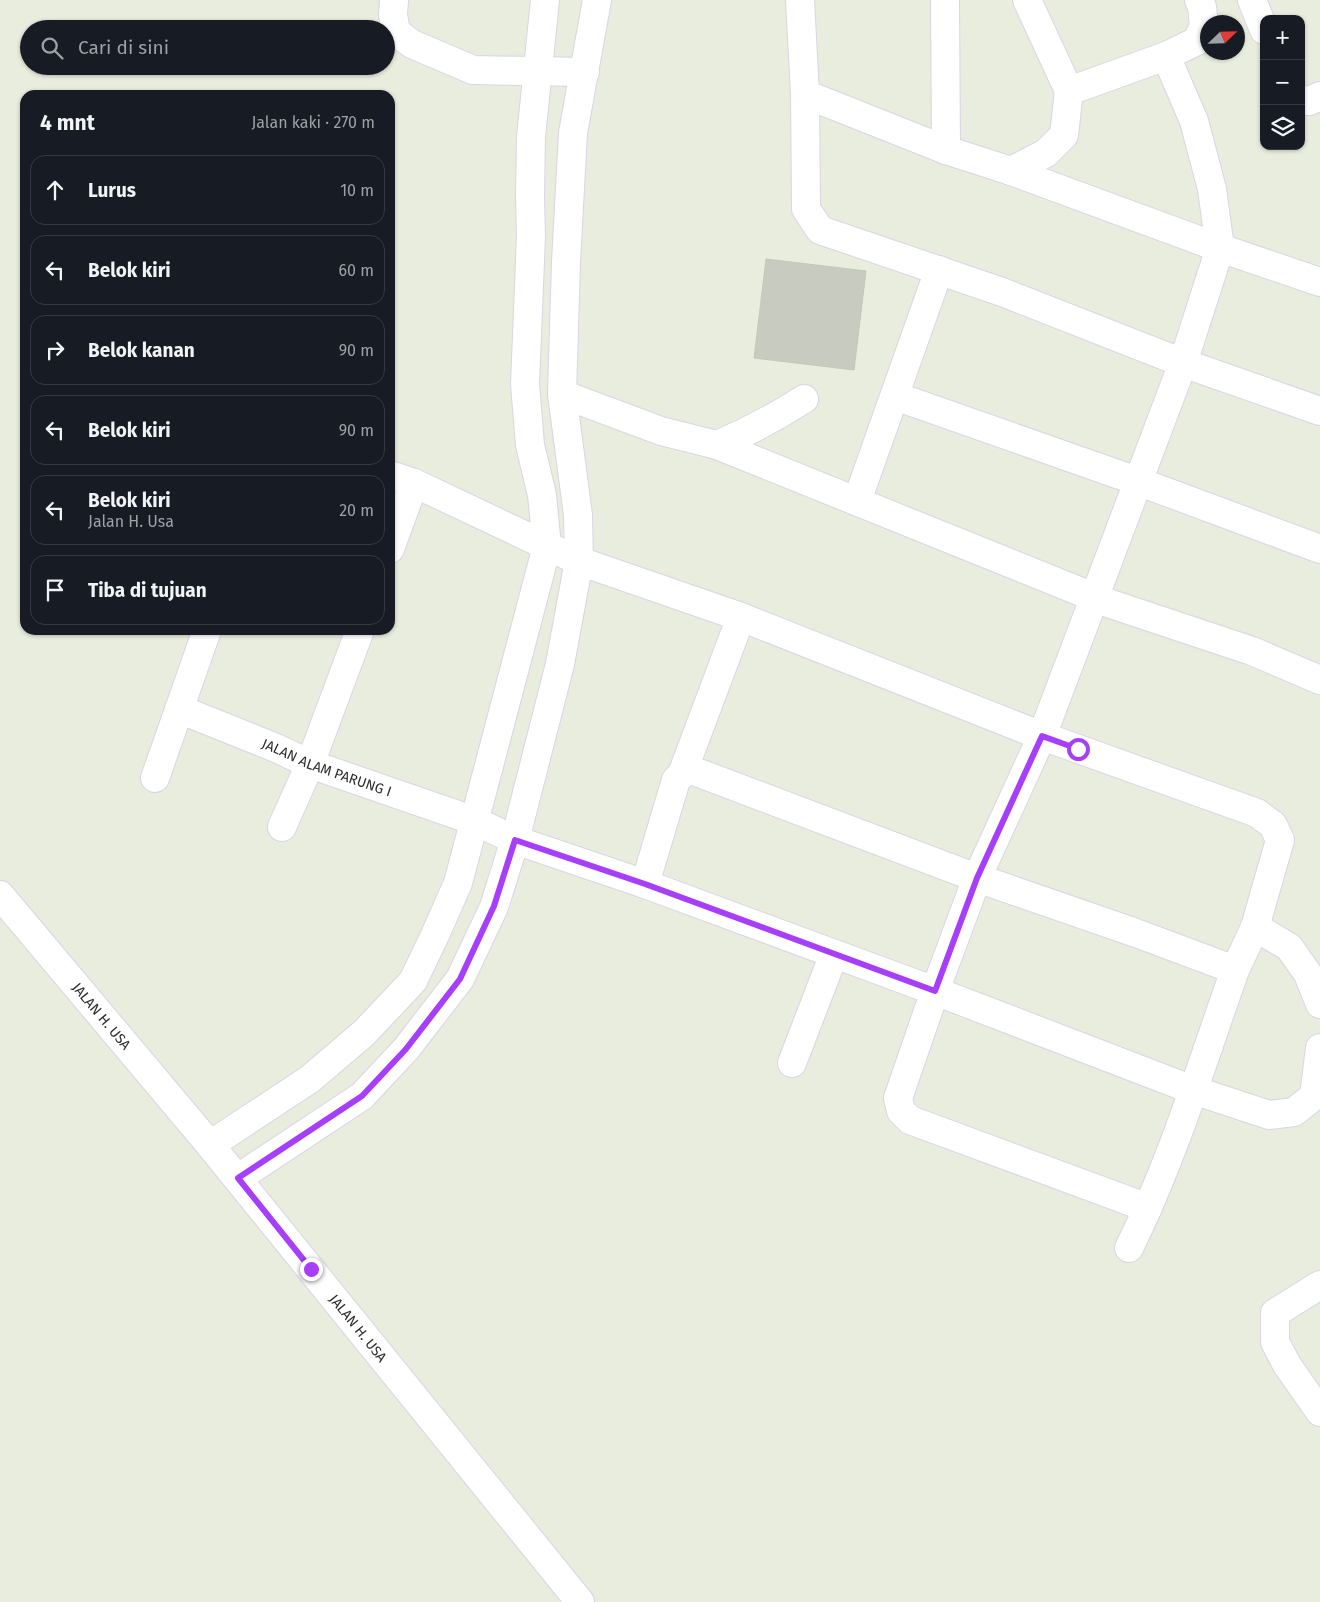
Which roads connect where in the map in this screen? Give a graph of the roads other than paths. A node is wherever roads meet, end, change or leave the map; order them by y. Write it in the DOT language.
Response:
graph roads {
  1 [pos="394,0"];
  2 [pos="545,0"];
  3 [pos="598,0"];
  4 [pos="800,0"];
  5 [pos="945,0"];
  6 [pos="1027,0"];
  7 [pos="1199,0"];
  8 [pos="1252,0"];
  9 [pos="394,20"];
  10 [pos="1260,20"];
  11 [pos="395,26"];
  12 [pos="1166,56"];
  13 [pos="537,72"];
  14 [pos="585,72"];
  15 [pos="1069,91"];
  16 [pos="804,94"];
  17 [pos="1320,96"];
  18 [pos="1305,100"];
  19 [pos="946,150"];
  20 [pos="1011,171"];
  21 [pos="1220,248"];
  22 [pos="939,270"];
  23 [pos="1320,282"];
  24 [pos="1183,363"];
  25 [pos="562,394"];
  26 [pos="895,396"];
  27 [pos="804,399"];
  28 [pos="1320,411"];
  29 [pos="530,444"];
  30 [pos="717,445"];
  31 [pos="569,450"];
  32 [pos="402,479"];
  33 [pos="1137,481"];
  34 [pos="857,501"];
  35 [pos="395,520"];
  36 [pos="547,546"];
  37 [pos="1320,549"];
  38 [pos="579,561"];
  39 [pos="1094,597"];
  40 [pos="741,617"];
  41 [pos="205,635"];
  42 [pos="358,635"];
  43 [pos="1320,680"];
  44 [pos="179,709"];
  45 [pos="1042,736"];
  46 [pos="310,764"];
  47 [pos="682,774"];
  48 [pos="156,778"];
  49 [pos="475,821"];
  50 [pos="282,827"];
  51 [pos="515,840"];
  52 [pos="977,878"];
  53 [pos="645,884"];
  54 [pos="0,895"];
  55 [pos="1255,927"];
  56 [pos="834,954"];
  57 [pos="1235,970"];
  58 [pos="935,991"];
  59 [pos="1320,1004"];
  60 [pos="1320,1048"];
  61 [pos="792,1063"];
  62 [pos="1193,1090"];
  63 [pos="210,1144"];
  64 [pos="238,1178"];
  65 [pos="1148,1208"];
  66 [pos="1129,1248"];
  67 [pos="1320,1286"];
  68 [pos="1320,1412"];
  69 [pos="580,1602"];
  1 -- 9 [label="street"];
  2 -- 13 [label="street"];
  3 -- 14 [label="street"];
  4 -- 16 [label="street"];
  5 -- 19 [label="street"];
  6 -- 15 [label="street"];
  7 -- 12 [label="street"];
  8 -- 10 [label="street"];
  11 -- 13 [label="street"];
  12 -- 15 [label="street"];
  12 -- 21 [label="street"];
  13 -- 14 [label="street"];
  13 -- 29 [label="street"];
  14 -- 25 [label="street"];
  15 -- 20 [label="street"];
  16 -- 19 [label="street"];
  16 -- 22 [label="street"];
  17 -- 18 [label="street"];
  19 -- 20 [label="street"];
  20 -- 21 [label="street"];
  21 -- 23 [label="street"];
  21 -- 24 [label="street"];
  22 -- 24 [label="street"];
  22 -- 26 [label="street"];
  24 -- 28 [label="street"];
  24 -- 33 [label="street"];
  25 -- 30 [label="street"];
  25 -- 31 [label="street"];
  26 -- 33 [label="street"];
  26 -- 34 [label="street"];
  27 -- 30 [label="street"];
  29 -- 31 [label="street"];
  29 -- 36 [label="street"];
  30 -- 34 [label="street"];
  31 -- 38 [label="street"];
  32 -- 35 [label="street"];
  32 -- 36 [label="street"];
  33 -- 37 [label="street"];
  33 -- 39 [label="street"];
  34 -- 39 [label="street"];
  36 -- 38 [label="street"];
  36 -- 49 [label="street"];
  38 -- 40 [label="street"];
  38 -- 51 [label="street"];
  39 -- 43 [label="street"];
  39 -- 45 [label="street"];
  40 -- 45 [label="street"];
  40 -- 47 [label="street"];
  41 -- 44 [label="street"];
  42 -- 46 [label="street"];
  44 -- 46 [label="street, JALAN ALAM PARUNG I"];
  44 -- 48 [label="street"];
  45 -- 52 [label="street"];
  45 -- 55 [label="street"];
  46 -- 49 [label="street, JALAN ALAM PARUNG I"];
  46 -- 50 [label="street"];
  47 -- 52 [label="street"];
  47 -- 53 [label="street"];
  49 -- 51 [label="street, JALAN ALAM PARUNG I"];
  49 -- 63 [label="street"];
  51 -- 53 [label="street, JALAN ALAM PARUNG I"];
  51 -- 64 [label="street"];
  52 -- 57 [label="street"];
  52 -- 58 [label="street"];
  53 -- 56 [label="street, JALAN ALAM PARUNG I"];
  54 -- 63 [label="street, JALAN H. USA"];
  55 -- 57 [label="street"];
  55 -- 59 [label="street"];
  56 -- 58 [label="street, JALAN ALAM PARUNG I"];
  56 -- 61 [label="street"];
  57 -- 62 [label="street"];
  58 -- 62 [label="street, JALAN ALAM PARUNG I"];
  58 -- 65 [label="street"];
  60 -- 62 [label="street, JALAN ALAM PARUNG I"];
  62 -- 65 [label="street"];
  63 -- 64 [label="street, JALAN H. USA"];
  64 -- 69 [label="street, JALAN H. USA"];
  65 -- 66 [label="street"];
  67 -- 68 [label="street"];
}
